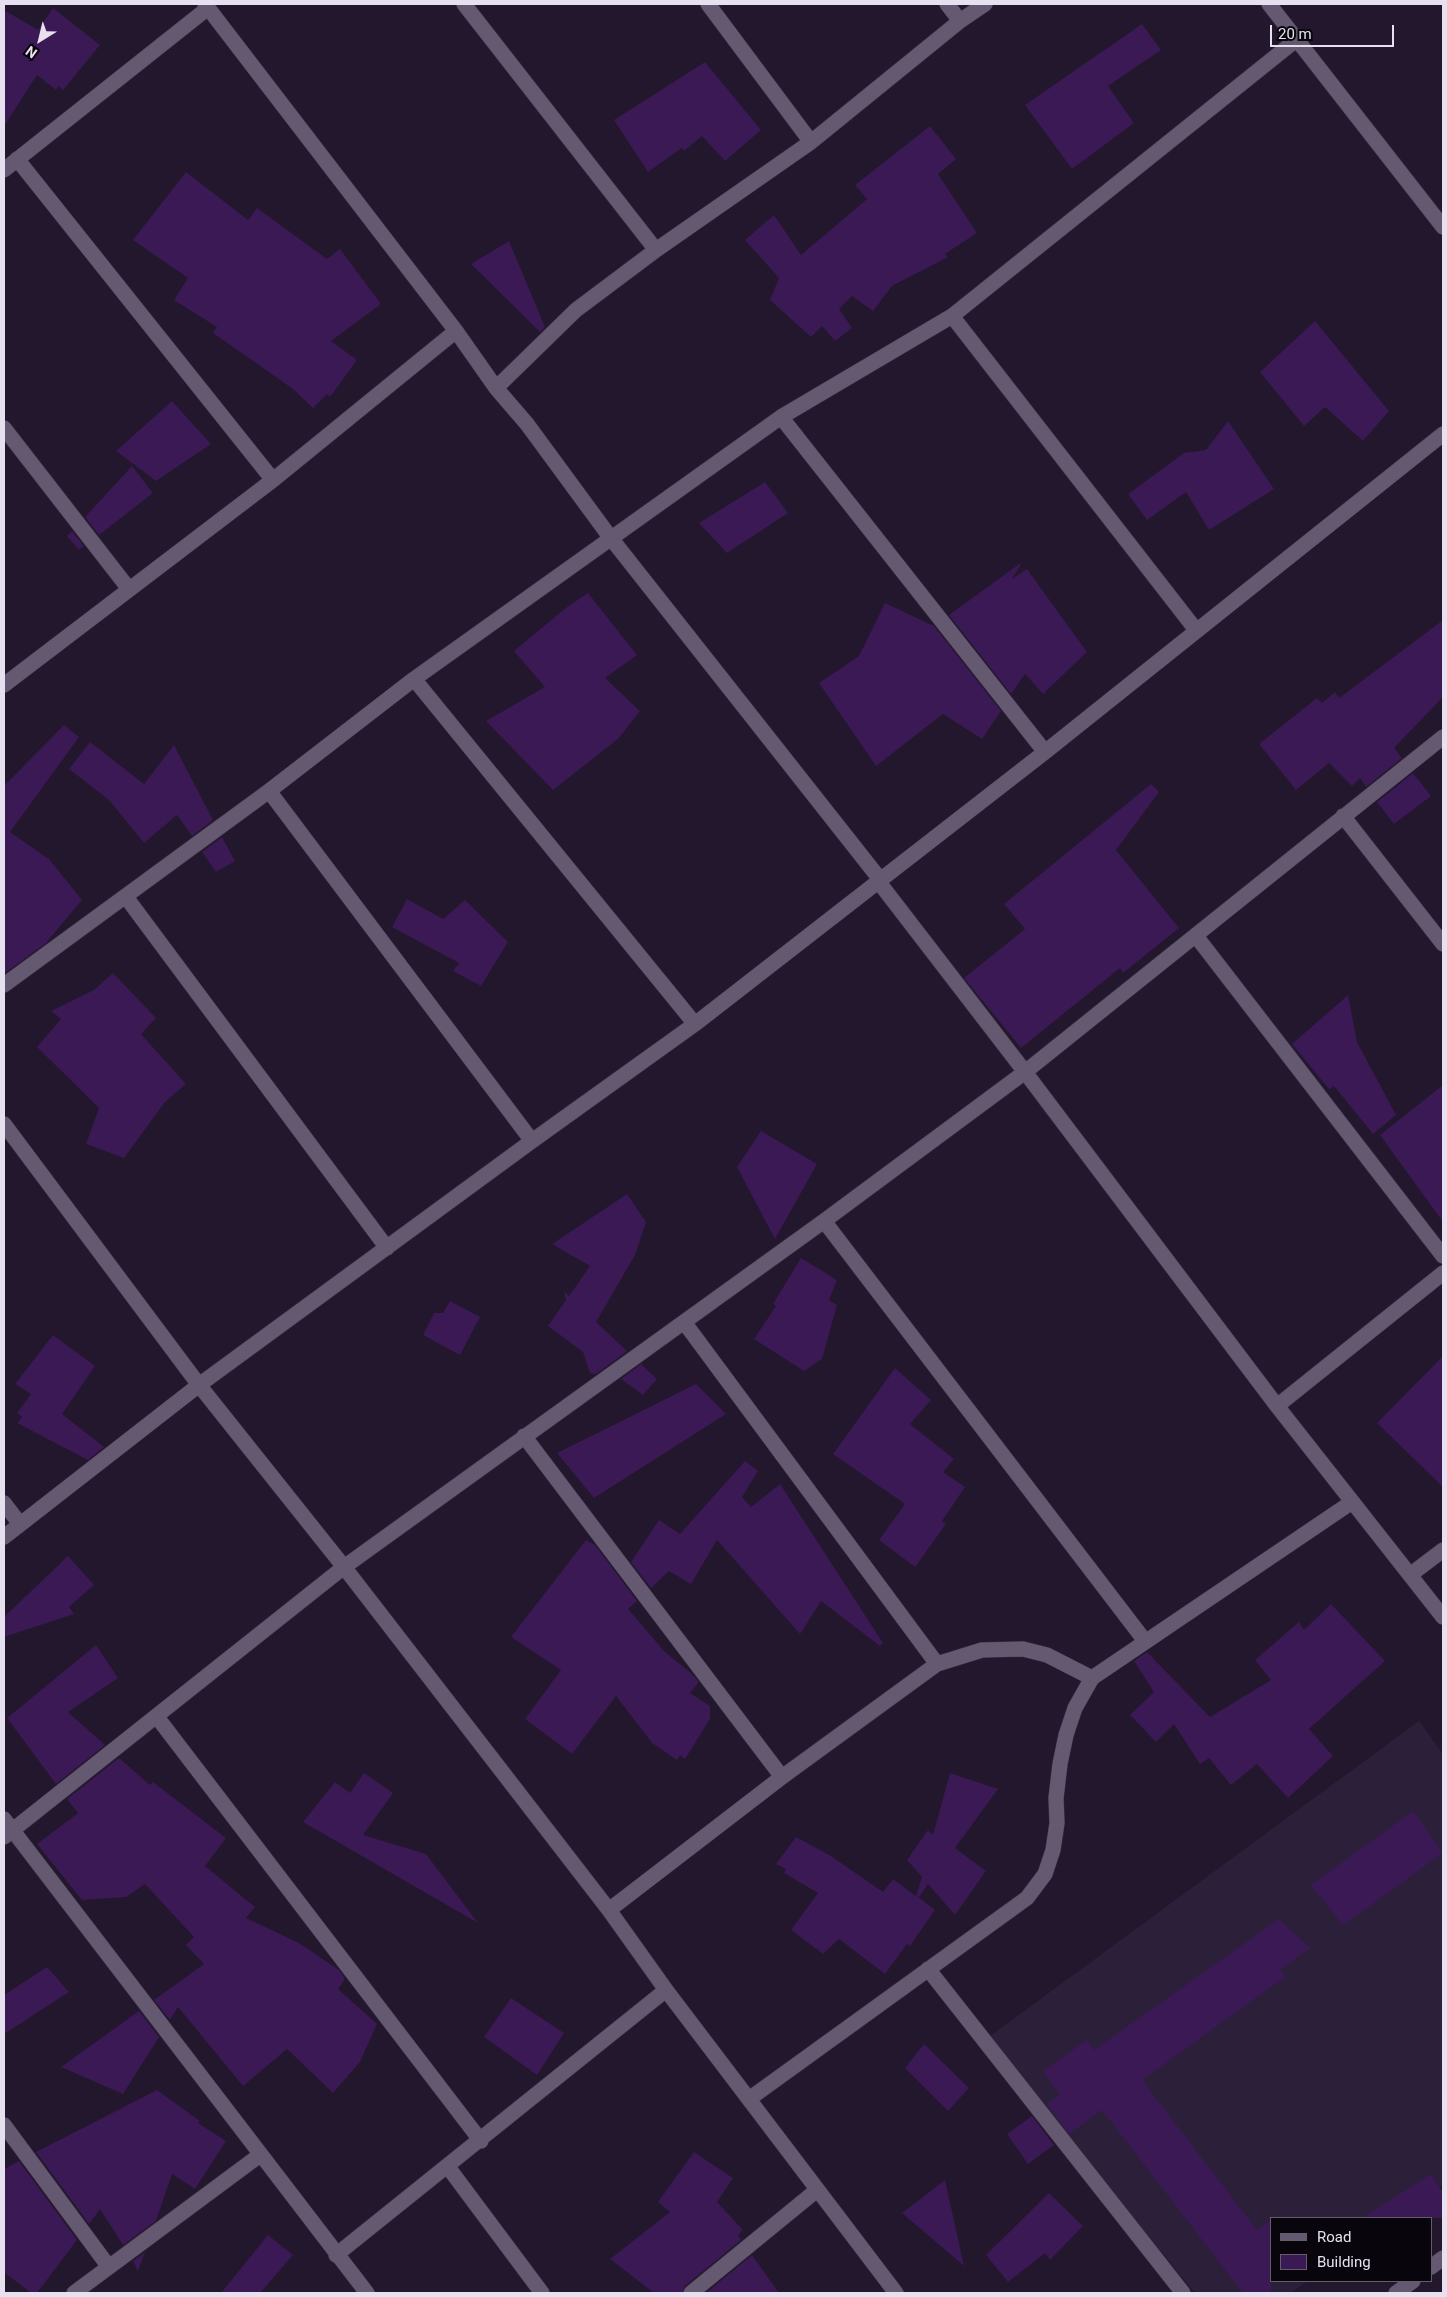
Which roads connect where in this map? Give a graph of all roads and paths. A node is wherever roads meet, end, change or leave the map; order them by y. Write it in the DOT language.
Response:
graph roads {
  1 [pos="464,4"];
  2 [pos="708,4"];
  3 [pos="947,4"];
  4 [pos="984,4"];
  5 [pos="1269,4"];
  6 [pos="206,6"];
  7 [pos="960,21"];
  8 [pos="1296,40"];
  9 [pos="810,142"];
  10 [pos="17,159"];
  11 [pos="4,170"];
  12 [pos="1443,227"];
  13 [pos="656,250"];
  14 [pos="952,316"];
  15 [pos="456,331"];
  16 [pos="496,388"];
  17 [pos="781,417"];
  18 [pos="4,428"];
  19 [pos="1443,434"];
  20 [pos="273,480"];
  21 [pos="610,537"];
  22 [pos="130,589"];
  23 [pos="1196,630"];
  24 [pos="414,679"];
  25 [pos="4,685"];
  26 [pos="1443,738"];
  27 [pos="1045,752"];
  28 [pos="269,791"];
  29 [pos="1343,816"];
  30 [pos="878,881"];
  31 [pos="126,897"];
  32 [pos="1196,936"];
  33 [pos="1443,944"];
  34 [pos="4,985"];
  35 [pos="695,1024"];
  36 [pos="1025,1072"];
  37 [pos="4,1124"];
  38 [pos="532,1141"];
  39 [pos="824,1221"];
  40 [pos="387,1248"];
  41 [pos="1443,1256"];
  42 [pos="1443,1273"];
  43 [pos="684,1322"];
  44 [pos="199,1385"];
  45 [pos="1278,1406"];
  46 [pos="524,1436"];
  47 [pos="1352,1502"];
  48 [pos="4,1503"];
  49 [pos="20,1524"];
  50 [pos="4,1537"];
  51 [pos="1443,1550"];
  52 [pos="344,1567"];
  53 [pos="1410,1575"];
  54 [pos="1443,1617"];
  55 [pos="1145,1641"];
  56 [pos="937,1664"];
  57 [pos="1092,1678"];
  58 [pos="157,1717"];
  59 [pos="782,1777"];
  60 [pos="7,1829"];
  61 [pos="609,1910"];
  62 [pos="928,1969"];
  63 [pos="666,1990"];
  64 [pos="749,2099"];
  65 [pos="4,2125"];
  66 [pos="482,2140"];
  67 [pos="260,2155"];
  68 [pos="448,2167"];
  69 [pos="817,2190"];
  70 [pos="336,2255"];
  71 [pos="1443,2258"];
  72 [pos="1432,2266"];
  73 [pos="109,2267"];
  74 [pos="1412,2282"];
  75 [pos="74,2293"];
  76 [pos="367,2293"];
  77 [pos="542,2293"];
  78 [pos="691,2293"];
  79 [pos="896,2293"];
  80 [pos="1184,2293"];
  81 [pos="1396,2293"];
  1 -- 13 [label="street"];
  2 -- 9 [label="street"];
  3 -- 7 [label="street"];
  4 -- 7 [label="street"];
  5 -- 8 [label="street"];
  6 -- 10 [label="street"];
  6 -- 15 [label="street"];
  7 -- 9 [label="street"];
  8 -- 12 [label="street"];
  8 -- 14 [label="street"];
  9 -- 13 [label="street"];
  10 -- 11 [label="street"];
  10 -- 20 [label="street"];
  13 -- 16 [label="street"];
  14 -- 17 [label="street"];
  14 -- 23 [label="street"];
  15 -- 16 [label="street"];
  15 -- 20 [label="street"];
  16 -- 21 [label="street"];
  17 -- 21 [label="street"];
  17 -- 27 [label="street"];
  18 -- 22 [label="street"];
  19 -- 23 [label="street"];
  20 -- 22 [label="street"];
  21 -- 24 [label="street"];
  21 -- 30 [label="street"];
  22 -- 25 [label="street"];
  23 -- 27 [label="street"];
  24 -- 28 [label="street"];
  24 -- 35 [label="street"];
  26 -- 29 [label="street"];
  27 -- 30 [label="street"];
  28 -- 31 [label="street"];
  28 -- 38 [label="street"];
  29 -- 32 [label="street"];
  29 -- 33 [label="street"];
  30 -- 35 [label="street"];
  30 -- 36 [label="street"];
  31 -- 34 [label="street"];
  31 -- 40 [label="street"];
  32 -- 36 [label="street"];
  32 -- 41 [label="street"];
  35 -- 38 [label="street"];
  36 -- 39 [label="street"];
  36 -- 45 [label="street"];
  37 -- 44 [label="street"];
  38 -- 40 [label="street"];
  39 -- 43 [label="street"];
  39 -- 55 [label="street"];
  40 -- 44 [label="street"];
  42 -- 45 [label="street"];
  43 -- 46 [label="street"];
  43 -- 56 [label="street"];
  44 -- 49 [label="street"];
  44 -- 52 [label="street"];
  45 -- 47 [label="street"];
  46 -- 52 [label="street"];
  46 -- 59 [label="street"];
  47 -- 53 [label="street"];
  47 -- 55 [label="street"];
  48 -- 49 [label="street"];
  49 -- 50 [label="street"];
  51 -- 53 [label="street"];
  52 -- 58 [label="street"];
  52 -- 61 [label="street"];
  53 -- 54 [label="street"];
  55 -- 57 [label="street"];
  56 -- 57 [label="street"];
  56 -- 59 [label="street"];
  57 -- 62 [label="street"];
  58 -- 60 [label="street"];
  58 -- 66 [label="street"];
  59 -- 61 [label="street"];
  60 -- 67 [label="street"];
  61 -- 63 [label="street"];
  62 -- 64 [label="street"];
  62 -- 80 [label="street"];
  63 -- 64 [label="street"];
  63 -- 66 [label="street"];
  64 -- 69 [label="street"];
  65 -- 73 [label="street"];
  66 -- 68 [label="street"];
  67 -- 70 [label="street"];
  67 -- 73 [label="street"];
  68 -- 70 [label="street"];
  68 -- 77 [label="street"];
  69 -- 78 [label="street"];
  69 -- 79 [label="street"];
  70 -- 76 [label="street"];
  71 -- 72 [label="street"];
  73 -- 75 [label="street"];
  74 -- 81 [label="street"];
}
